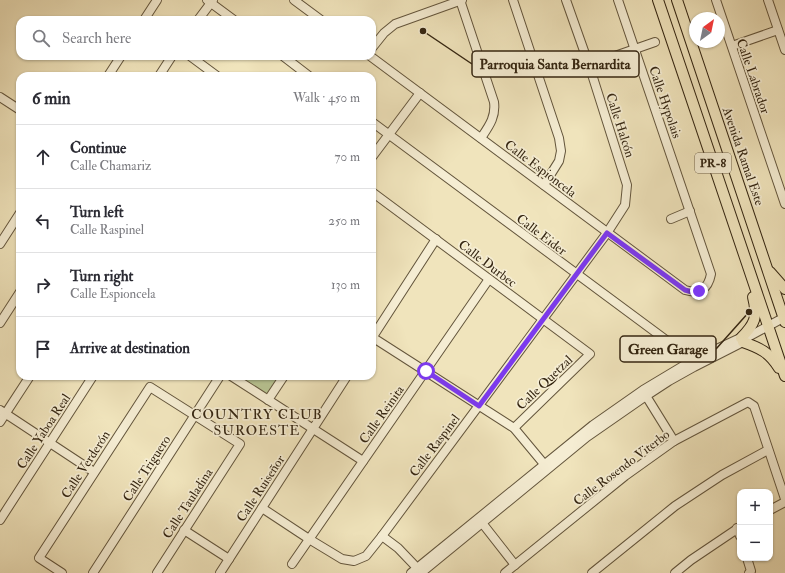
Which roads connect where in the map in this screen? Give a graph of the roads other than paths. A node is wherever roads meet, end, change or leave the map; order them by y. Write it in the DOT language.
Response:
graph roads {
  1 [pos="157,0"];
  2 [pos="294,0"];
  3 [pos="461,0"];
  4 [pos="513,0"];
  5 [pos="566,0"];
  6 [pos="618,0"];
  7 [pos="658,0"];
  8 [pos="677,0"];
  9 [pos="716,0"];
  10 [pos="768,0"];
  11 [pos="210,1"];
  12 [pos="719,12"];
  13 [pos="147,16"];
  14 [pos="201,16"];
  15 [pos="229,16"];
  16 [pos="316,16"];
  17 [pos="725,29"];
  18 [pos="778,30"];
  19 [pos="656,42"];
  20 [pos="376,43"];
  21 [pos="732,46"];
  22 [pos="635,49"];
  23 [pos="785,50"];
  24 [pos="118,60"];
  25 [pos="169,60"];
  26 [pos="195,60"];
  27 [pos="287,60"];
  28 [pos="375,60"];
  29 [pos="589,65"];
  30 [pos="110,72"];
  31 [pos="162,72"];
  32 [pos="212,72"];
  33 [pos="304,72"];
  34 [pos="420,93"];
  35 [pos="0,97"];
  36 [pos="16,107"];
  37 [pos="376,125"];
  38 [pos="388,135"];
  39 [pos="481,138"];
  40 [pos="376,152"];
  41 [pos="544,186"];
  42 [pos="376,195"];
  43 [pos="785,204"];
  44 [pos="690,211"];
  45 [pos="16,218"];
  46 [pos="671,219"];
  47 [pos="607,233"];
  48 [pos="436,239"];
  49 [pos="0,244"];
  50 [pos="768,270"];
  51 [pos="750,271"];
  52 [pos="576,274"];
  53 [pos="489,279"];
  54 [pos="785,289"];
  55 [pos="699,291"];
  56 [pos="16,298"];
  57 [pos="543,318"];
  58 [pos="784,319"];
  59 [pos="0,323"];
  60 [pos="768,326"];
  61 [pos="376,332"];
  62 [pos="376,340"];
  63 [pos="743,340"];
  64 [pos="590,354"];
  65 [pos="695,363"];
  66 [pos="426,371"];
  67 [pos="785,376"];
  68 [pos="27,380"];
  69 [pos="90,380"];
  70 [pos="217,380"];
  71 [pos="237,380"];
  72 [pos="281,380"];
  73 [pos="344,380"];
  74 [pos="644,393"];
  75 [pos="268,400"];
  76 [pos="479,406"];
  77 [pos="3,412"];
  78 [pos="194,416"];
  79 [pos="0,422"];
  80 [pos="514,428"];
  81 [pos="313,429"];
  82 [pos="674,441"];
  83 [pos="50,442"];
  84 [pos="768,450"];
  85 [pos="363,461"];
  86 [pos="544,464"];
  87 [pos="94,472"];
  88 [pos="785,500"];
  89 [pos="262,508"];
  90 [pos="773,508"];
  91 [pos="0,520"];
  92 [pos="480,521"];
  93 [pos="184,530"];
  94 [pos="737,531"];
  95 [pos="382,536"];
  96 [pos="309,539"];
  97 [pos="229,558"];
  98 [pos="748,561"];
  99 [pos="292,564"];
  100 [pos="515,565"];
  101 [pos="418,572"];
  102 [pos="62,573"];
  103 [pos="93,573"];
  104 [pos="157,573"];
  105 [pos="220,573"];
  106 [pos="505,573"];
  107 [pos="592,573"];
  108 [pos="675,573"];
  109 [pos="749,573"];
  1 -- 13 [label="street"];
  2 -- 16 [label="street"];
  3 -- 20 [label="street"];
  3 -- 39 [label="street"];
  4 -- 41 [label="street"];
  5 -- 29 [label="street, Calle Halcón"];
  6 -- 22 [label="street, Calle Hypolais"];
  7 -- 51 [label="main road, PR-8"];
  8 -- 50 [label="main road, Avenida Ramal Este / PR-8"];
  9 -- 12 [label="street, Calle Labrador"];
  10 -- 18 [label="street"];
  11 -- 14 [label="street"];
  11 -- 15 [label="street"];
  17 -- 21 [label="street, Calle Labrador"];
  18 -- 21 [label="street"];
  18 -- 23 [label="street"];
  19 -- 22 [label="street"];
  21 -- 43 [label="street, Calle Labrador"];
  22 -- 29 [label="street"];
  22 -- 44 [label="street, Calle Hypolais"];
  24 -- 30 [label="street"];
  25 -- 31 [label="street"];
  26 -- 32 [label="street"];
  27 -- 33 [label="street"];
  28 -- 34 [label="street, Calle Espioncela"];
  29 -- 47 [label="street, Calle Halcón"];
  34 -- 38 [label="street"];
  34 -- 39 [label="street, Calle Espioncela"];
  35 -- 36 [label="street"];
  37 -- 38 [label="street, Calle Eider"];
  38 -- 40 [label="street"];
  38 -- 52 [label="street, Calle Eider"];
  39 -- 41 [label="street, Calle Espioncela"];
  41 -- 47 [label="street, Calle Espioncela"];
  42 -- 48 [label="street, Calle Durbec"];
  44 -- 46 [label="street"];
  44 -- 55 [label="street, Calle Hypolais"];
  45 -- 49 [label="street"];
  47 -- 52 [label="street, Calle Raspinel"];
  47 -- 55 [label="street, Calle Espioncela"];
  48 -- 53 [label="street, Calle Durbec"];
  48 -- 61 [label="street"];
  50 -- 54 [label="main road"];
  50 -- 58 [label="main road, Avenida Ramal Este / PR-8"];
  51 -- 60 [label="main road, PR-8"];
  51 -- 63 [label="main road"];
  52 -- 57 [label="street, Calle Raspinel"];
  52 -- 65 [label="street, Calle Eider"];
  53 -- 57 [label="street, Calle Durbec"];
  53 -- 66 [label="street, Calle Reinita"];
  56 -- 59 [label="street"];
  57 -- 64 [label="street, Calle Durbec"];
  57 -- 76 [label="street, Calle Raspinel"];
  58 -- 60 [label="street"];
  60 -- 63 [label="street"];
  60 -- 67 [label="main road, PR-8"];
  62 -- 66 [label="street"];
  63 -- 65 [label="street"];
  63 -- 67 [label="main road"];
  64 -- 80 [label="street, Calle Quetzal"];
  65 -- 74 [label="street"];
  66 -- 76 [label="street"];
  66 -- 85 [label="street, Calle Reinita"];
  68 -- 77 [label="street"];
  69 -- 83 [label="street, Calle Yaboa Real"];
  70 -- 78 [label="street, Calle Triguero"];
  71 -- 75 [label="street"];
  72 -- 75 [label="street"];
  73 -- 81 [label="street, Calle Ruiseñor"];
  74 -- 82 [label="street"];
  74 -- 86 [label="street"];
  74 -- 92 [label="street"];
  75 -- 81 [label="street"];
  76 -- 80 [label="street"];
  76 -- 95 [label="street, Calle Raspinel"];
  77 -- 79 [label="street"];
  77 -- 83 [label="street"];
  78 -- 87 [label="street, Calle Verderón"];
  78 -- 93 [label="street, Calle Tauladina"];
  78 -- 103 [label="street, Calle Triguero"];
  80 -- 86 [label="street"];
  81 -- 85 [label="street"];
  81 -- 89 [label="street, Calle Ruiseñor"];
  82 -- 84 [label="street, Calle Rosendo Viterbo"];
  82 -- 100 [label="street, Calle Rosendo Viterbo"];
  83 -- 87 [label="street"];
  83 -- 91 [label="street, Calle Yaboa Real"];
  84 -- 88 [label="street"];
  84 -- 107 [label="street"];
  85 -- 96 [label="street, Calle Reinita"];
  86 -- 92 [label="street"];
  87 -- 102 [label="street, Calle Verderón"];
  88 -- 90 [label="street"];
  89 -- 96 [label="street, Calle Raspinel"];
  89 -- 97 [label="street, Calle Ruiseñor"];
  92 -- 100 [label="street"];
  92 -- 101 [label="street"];
  93 -- 97 [label="street"];
  93 -- 104 [label="street, Calle Tauladina"];
  94 -- 108 [label="street"];
  95 -- 96 [label="street, Calle Raspinel"];
  95 -- 101 [label="street"];
  96 -- 99 [label="street, Calle Reinita"];
  97 -- 105 [label="street, Calle Ruiseñor"];
  98 -- 109 [label="street"];
  100 -- 106 [label="street, Calle Rosendo Viterbo"];
}
